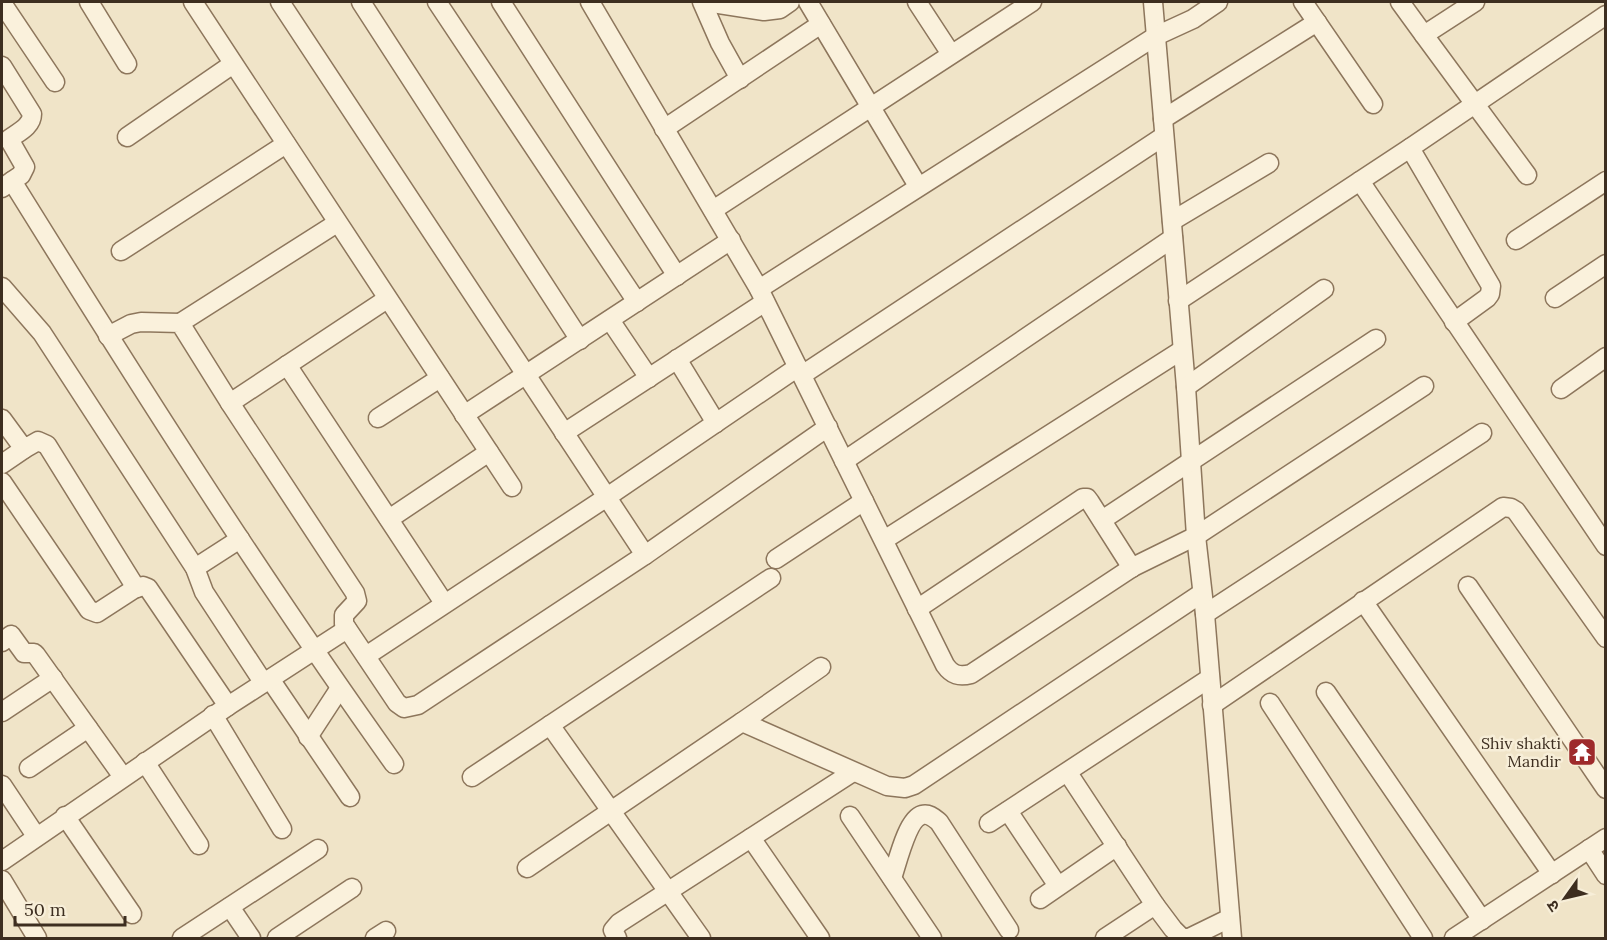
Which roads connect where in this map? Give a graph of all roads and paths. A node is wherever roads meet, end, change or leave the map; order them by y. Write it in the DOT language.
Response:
graph roads {
  1 [pos="88,2"];
  2 [pos="193,2"];
  3 [pos="280,2"];
  4 [pos="361,2"];
  5 [pos="437,2"];
  6 [pos="501,2"];
  7 [pos="590,2"];
  8 [pos="704,2"];
  9 [pos="790,2"];
  10 [pos="808,2"];
  11 [pos="917,2"];
  12 [pos="1032,2"];
  13 [pos="1153,2"];
  14 [pos="1218,2"];
  15 [pos="1303,2"];
  16 [pos="1400,2"];
  17 [pos="1475,2"];
  18 [pos="2,3"];
  19 [pos="1605,15"];
  20 [pos="1317,22"];
  21 [pos="822,24"];
  22 [pos="1424,35"];
  23 [pos="1156,36"];
  24 [pos="951,54"];
  25 [pos="233,63"];
  26 [pos="127,64"];
  27 [pos="2,66"];
  28 [pos="740,79"];
  29 [pos="55,82"];
  30 [pos="1475,103"];
  31 [pos="1373,104"];
  32 [pos="871,108"];
  33 [pos="1163,128"];
  34 [pos="664,129"];
  35 [pos="5,133"];
  36 [pos="127,137"];
  37 [pos="286,144"];
  38 [pos="1410,148"];
  39 [pos="1269,163"];
  40 [pos="1527,175"];
  41 [pos="1360,181"];
  42 [pos="1605,181"];
  43 [pos="7,185"];
  44 [pos="918,186"];
  45 [pos="713,210"];
  46 [pos="337,222"];
  47 [pos="1172,230"];
  48 [pos="731,240"];
  49 [pos="1516,240"];
  50 [pos="121,251"];
  51 [pos="1605,264"];
  52 [pos="677,276"];
  53 [pos="2,287"];
  54 [pos="1324,289"];
  55 [pos="762,296"];
  56 [pos="1555,298"];
  57 [pos="387,299"];
  58 [pos="1178,301"];
  59 [pos="637,302"];
  60 [pos="610,320"];
  61 [pos="1455,322"];
  62 [pos="180,323"];
  63 [pos="108,336"];
  64 [pos="1376,339"];
  65 [pos="580,340"];
  66 [pos="1182,350"];
  67 [pos="1605,357"];
  68 [pos="677,360"];
  69 [pos="287,365"];
  70 [pos="800,371"];
  71 [pos="526,376"];
  72 [pos="440,378"];
  73 [pos="649,378"];
  74 [pos="1424,386"];
  75 [pos="1185,387"];
  76 [pos="1561,388"];
  77 [pos="230,404"];
  78 [pos="464,415"];
  79 [pos="2,418"];
  80 [pos="378,418"];
  81 [pos="716,423"];
  82 [pos="828,428"];
  83 [pos="564,433"];
  84 [pos="1482,433"];
  85 [pos="24,449"];
  86 [pos="489,452"];
  87 [pos="844,460"];
  88 [pos="1191,461"];
  89 [pos="2,464"];
  90 [pos="2,482"];
  91 [pos="512,487"];
  92 [pos="607,497"];
  93 [pos="864,501"];
  94 [pos="389,519"];
  95 [pos="1102,520"];
  96 [pos="1196,536"];
  97 [pos="240,539"];
  98 [pos="884,540"];
  99 [pos="1605,546"];
  100 [pos="645,555"];
  101 [pos="776,559"];
  102 [pos="195,568"];
  103 [pos="1132,568"];
  104 [pos="771,578"];
  105 [pos="1468,586"];
  106 [pos="136,588"];
  107 [pos="1202,593"];
  108 [pos="1363,601"];
  109 [pos="444,603"];
  110 [pos="917,609"];
  111 [pos="1205,614"];
  112 [pos="347,629"];
  113 [pos="5,633"];
  114 [pos="1605,638"];
  115 [pos="313,651"];
  116 [pos="366,656"];
  117 [pos="821,667"];
  118 [pos="53,678"];
  119 [pos="1210,678"];
  120 [pos="267,680"];
  121 [pos="339,688"];
  122 [pos="1326,692"];
  123 [pos="1270,703"];
  124 [pos="1212,705"];
  125 [pos="220,710"];
  126 [pos="2,712"];
  127 [pos="742,722"];
  128 [pos="550,725"];
  129 [pos="88,728"];
  130 [pos="308,737"];
  131 [pos="145,762"];
  132 [pos="394,764"];
  133 [pos="29,768"];
  134 [pos="853,772"];
  135 [pos="1068,773"];
  136 [pos="123,777"];
  137 [pos="472,777"];
  138 [pos="2,785"];
  139 [pos="1605,789"];
  140 [pos="350,797"];
  141 [pos="610,811"];
  142 [pos="1008,811"];
  143 [pos="65,816"];
  144 [pos="850,816"];
  145 [pos="989,823"];
  146 [pos="282,829"];
  147 [pos="36,837"];
  148 [pos="751,838"];
  149 [pos="1605,838"];
  150 [pos="199,845"];
  151 [pos="1117,846"];
  152 [pos="318,849"];
  153 [pos="1589,849"];
  154 [pos="2,861"];
  155 [pos="527,868"];
  156 [pos="1552,874"];
  157 [pos="1605,875"];
  158 [pos="892,878"];
  159 [pos="2,880"];
  160 [pos="1059,886"];
  161 [pos="352,888"];
  162 [pos="667,892"];
  163 [pos="1040,899"];
  164 [pos="1155,905"];
  165 [pos="230,907"];
  166 [pos="132,914"];
  167 [pos="1230,918"];
  168 [pos="1482,920"];
  169 [pos="1009,930"];
  170 [pos="31,936"];
  171 [pos="182,939"];
  172 [pos="250,939"];
  173 [pos="277,939"];
  174 [pos="617,939"];
  175 [pos="701,939"];
  176 [pos="820,939"];
  177 [pos="932,939"];
  178 [pos="1105,939"];
  179 [pos="1188,939"];
  180 [pos="1232,939"];
  181 [pos="1423,939"];
  182 [pos="1454,939"];
  1 -- 26 [label="street"];
  2 -- 25 [label="street"];
  3 -- 71 [label="street"];
  4 -- 65 [label="street"];
  5 -- 59 [label="street"];
  6 -- 52 [label="street"];
  7 -- 34 [label="street"];
  8 -- 9 [label="street"];
  8 -- 28 [label="street"];
  10 -- 21 [label="street"];
  11 -- 24 [label="street"];
  12 -- 24 [label="street"];
  13 -- 23 [label="street"];
  14 -- 23 [label="street"];
  15 -- 20 [label="street"];
  16 -- 22 [label="street"];
  17 -- 22 [label="street"];
  18 -- 29 [label="street"];
  19 -- 30 [label="street"];
  20 -- 31 [label="street"];
  20 -- 33 [label="street"];
  21 -- 28 [label="street"];
  21 -- 32 [label="street"];
  22 -- 30 [label="street"];
  23 -- 33 [label="street"];
  23 -- 44 [label="street"];
  24 -- 32 [label="street"];
  25 -- 36 [label="street"];
  25 -- 37 [label="street"];
  27 -- 35 [label="street"];
  28 -- 34 [label="street"];
  30 -- 38 [label="street"];
  30 -- 40 [label="street"];
  32 -- 44 [label="street"];
  32 -- 45 [label="street"];
  33 -- 47 [label="street"];
  33 -- 70 [label="street"];
  34 -- 45 [label="street"];
  35 -- 43 [label="street"];
  37 -- 46 [label="street"];
  37 -- 50 [label="street"];
  38 -- 41 [label="street"];
  38 -- 61 [label="street"];
  39 -- 47 [label="street"];
  41 -- 58 [label="street"];
  41 -- 61 [label="street"];
  42 -- 49 [label="street"];
  43 -- 63 [label="street"];
  44 -- 55 [label="street"];
  45 -- 48 [label="street"];
  46 -- 57 [label="street"];
  46 -- 62 [label="street"];
  47 -- 58 [label="street"];
  47 -- 87 [label="street"];
  48 -- 52 [label="street"];
  48 -- 55 [label="street"];
  51 -- 56 [label="street"];
  52 -- 59 [label="street"];
  53 -- 102 [label="street"];
  54 -- 75 [label="street"];
  55 -- 68 [label="street"];
  55 -- 70 [label="street"];
  57 -- 69 [label="street"];
  57 -- 72 [label="street"];
  58 -- 66 [label="street"];
  59 -- 60 [label="street"];
  60 -- 65 [label="street"];
  60 -- 73 [label="street"];
  61 -- 99 [label="street"];
  62 -- 63 [label="street"];
  62 -- 77 [label="street"];
  63 -- 97 [label="street"];
  64 -- 88 [label="street"];
  65 -- 71 [label="street"];
  66 -- 75 [label="street"];
  66 -- 98 [label="street"];
  67 -- 76 [label="street"];
  68 -- 73 [label="street"];
  68 -- 81 [label="street"];
  69 -- 77 [label="street"];
  69 -- 94 [label="street"];
  70 -- 81 [label="street"];
  70 -- 82 [label="street"];
  71 -- 78 [label="street"];
  71 -- 83 [label="street"];
  72 -- 78 [label="street"];
  72 -- 80 [label="street"];
  73 -- 83 [label="street"];
  74 -- 96 [label="street"];
  75 -- 88 [label="street"];
  77 -- 112 [label="street"];
  78 -- 86 [label="street"];
  79 -- 85 [label="street"];
  81 -- 92 [label="street"];
  82 -- 87 [label="street"];
  82 -- 100 [label="street"];
  83 -- 92 [label="street"];
  84 -- 111 [label="street"];
  85 -- 89 [label="street"];
  85 -- 106 [label="street"];
  86 -- 91 [label="street"];
  86 -- 94 [label="street"];
  87 -- 93 [label="street"];
  88 -- 95 [label="street"];
  88 -- 96 [label="street"];
  90 -- 106 [label="street"];
  92 -- 100 [label="street"];
  92 -- 109 [label="street"];
  93 -- 98 [label="street"];
  93 -- 101 [label="street"];
  94 -- 109 [label="street"];
  95 -- 103 [label="street"];
  95 -- 110 [label="street"];
  96 -- 103 [label="street"];
  96 -- 107 [label="street"];
  97 -- 102 [label="street"];
  97 -- 115 [label="street"];
  98 -- 110 [label="street"];
  100 -- 116 [label="street"];
  102 -- 120 [label="street"];
  103 -- 110 [label="street"];
  104 -- 128 [label="street"];
  105 -- 139 [label="street"];
  106 -- 125 [label="street"];
  107 -- 111 [label="street"];
  107 -- 134 [label="street"];
  108 -- 114 [label="street"];
  108 -- 124 [label="street"];
  108 -- 156 [label="street"];
  109 -- 116 [label="street"];
  111 -- 119 [label="street"];
  112 -- 115 [label="street"];
  112 -- 116 [label="street"];
  113 -- 118 [label="street"];
  115 -- 120 [label="street"];
  115 -- 121 [label="street"];
  117 -- 127 [label="street"];
  118 -- 126 [label="street"];
  118 -- 129 [label="street"];
  119 -- 124 [label="street"];
  119 -- 135 [label="street"];
  120 -- 125 [label="street"];
  120 -- 130 [label="street"];
  121 -- 130 [label="street"];
  121 -- 132 [label="street"];
  122 -- 168 [label="street"];
  123 -- 181 [label="street"];
  124 -- 167 [label="street"];
  125 -- 131 [label="street"];
  125 -- 146 [label="street"];
  127 -- 134 [label="street"];
  127 -- 141 [label="street"];
  128 -- 137 [label="street"];
  128 -- 141 [label="street"];
  129 -- 133 [label="street"];
  129 -- 136 [label="street"];
  130 -- 140 [label="street"];
  131 -- 136 [label="street"];
  131 -- 150 [label="street"];
  134 -- 148 [label="street"];
  135 -- 142 [label="street"];
  135 -- 151 [label="street"];
  136 -- 143 [label="street"];
  138 -- 147 [label="street"];
  141 -- 155 [label="street"];
  141 -- 162 [label="street"];
  142 -- 145 [label="street"];
  142 -- 160 [label="street"];
  143 -- 147 [label="street"];
  143 -- 166 [label="street"];
  144 -- 158 [label="street"];
  147 -- 154 [label="street"];
  148 -- 162 [label="street"];
  148 -- 176 [label="street"];
  149 -- 153 [label="street"];
  151 -- 160 [label="street"];
  151 -- 164 [label="street"];
  152 -- 165 [label="street"];
  153 -- 156 [label="street"];
  153 -- 157 [label="street"];
  156 -- 168 [label="street"];
  158 -- 169 [label="street"];
  158 -- 177 [label="street"];
  159 -- 170 [label="street"];
  160 -- 163 [label="street"];
  161 -- 173 [label="street"];
  162 -- 174 [label="street"];
  162 -- 175 [label="street"];
  164 -- 178 [label="street"];
  164 -- 179 [label="street"];
  165 -- 171 [label="street"];
  165 -- 172 [label="street"];
  167 -- 179 [label="street"];
  167 -- 180 [label="street"];
  168 -- 182 [label="street"];
}
